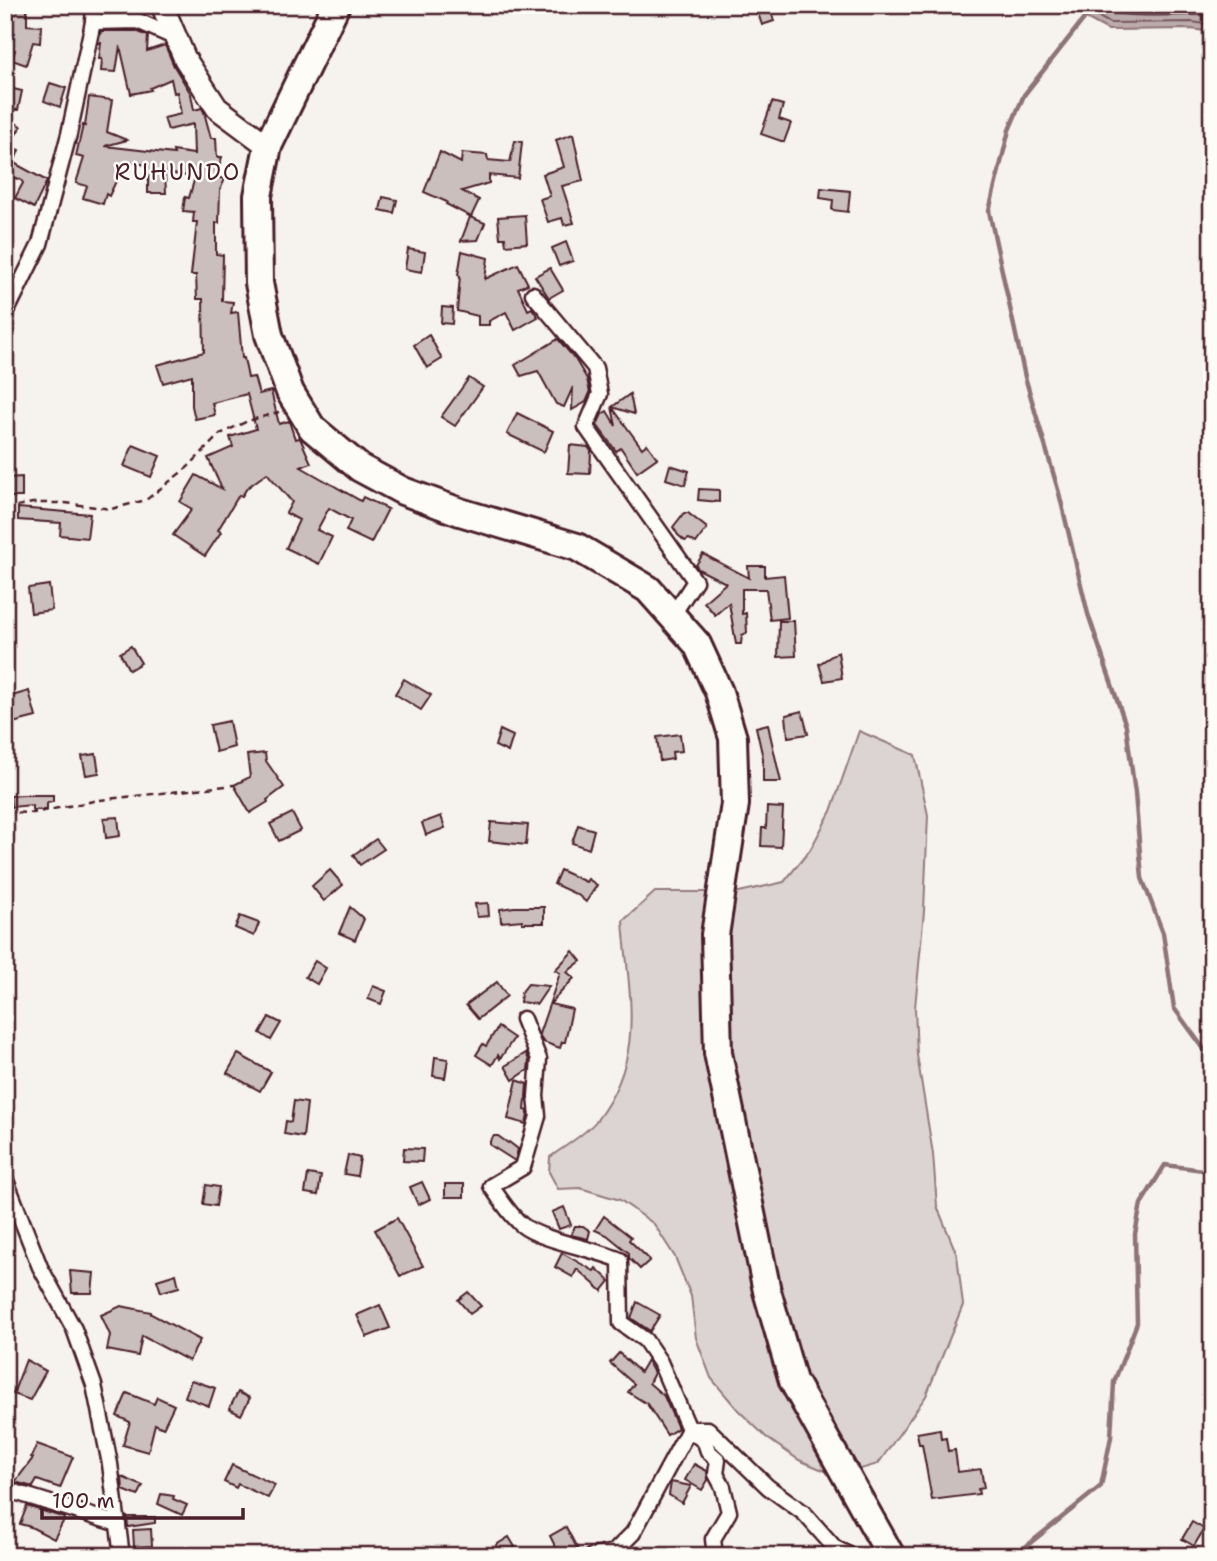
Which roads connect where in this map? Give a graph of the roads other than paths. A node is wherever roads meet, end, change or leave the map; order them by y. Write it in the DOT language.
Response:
graph roads {
  1 [pos="94,5"];
  2 [pos="162,5"];
  3 [pos="336,5"];
  4 [pos="93,22"];
  5 [pos="176,38"];
  6 [pos="268,146"];
  7 [pos="533,294"];
  8 [pos="5,315"];
  9 [pos="672,616"];
  10 [pos="523,1018"];
  11 [pos="5,1178"];
  12 [pos="689,1429"];
  13 [pos="5,1489"];
  14 [pos="118,1524"];
  15 [pos="122,1556"];
  16 [pos="592,1556"];
  17 [pos="715,1556"];
  18 [pos="852,1556"];
  19 [pos="891,1556"];
  1 -- 4 [label="street"];
  2 -- 5 [label="main road"];
  3 -- 6 [label="highway"];
  4 -- 5 [label="street"];
  4 -- 8 [label="street"];
  5 -- 6 [label="main road"];
  6 -- 9 [label="highway"];
  7 -- 9 [label="street"];
  9 -- 19 [label="highway"];
  10 -- 12 [label="street"];
  11 -- 14 [label="street"];
  12 -- 16 [label="street"];
  12 -- 17 [label="street"];
  12 -- 18 [label="street"];
  13 -- 14 [label="street"];
  14 -- 15 [label="street"];
}
